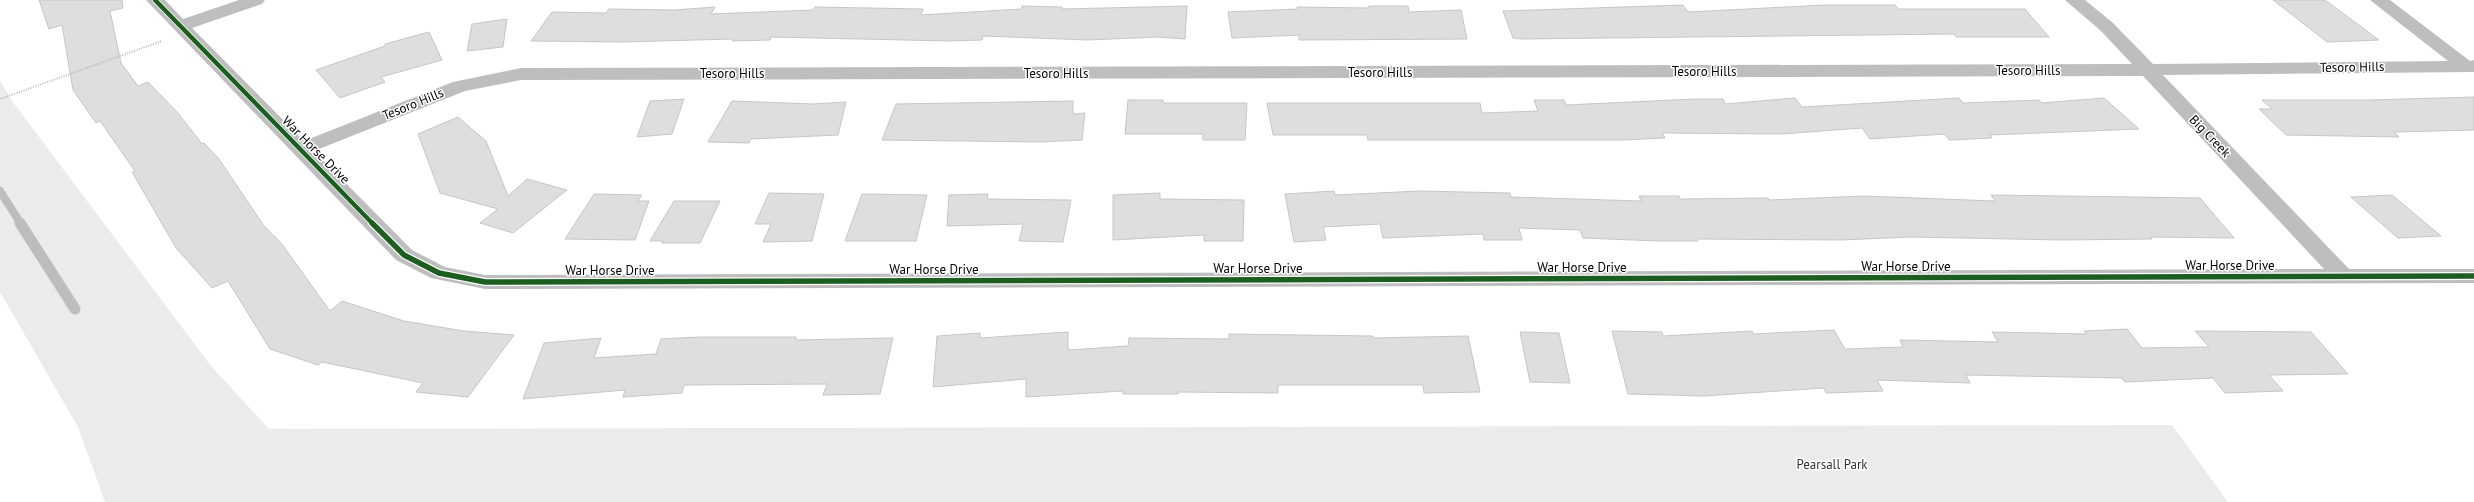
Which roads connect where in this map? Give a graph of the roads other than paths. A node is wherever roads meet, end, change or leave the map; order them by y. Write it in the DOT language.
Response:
graph roads {
  1 [pos="155,0"];
  2 [pos="256,0"];
  3 [pos="2074,0"];
  4 [pos="2379,0"];
  5 [pos="182,29"];
  6 [pos="2470,66"];
  7 [pos="2147,70"];
  8 [pos="300,149"];
  9 [pos="2342,276"];
  10 [pos="2474,276"];
  1 -- 5 [label="street, War Horse Drive"];
  2 -- 5 [label="street"];
  3 -- 7 [label="street, Big Creek"];
  4 -- 6 [label="street"];
  5 -- 8 [label="street, War Horse Drive"];
  6 -- 7 [label="street, Tesoro Hills"];
  7 -- 8 [label="street, Tesoro Hills"];
  7 -- 9 [label="street, Big Creek"];
  8 -- 9 [label="street, War Horse Drive"];
  9 -- 10 [label="street, War Horse Drive"];
}
